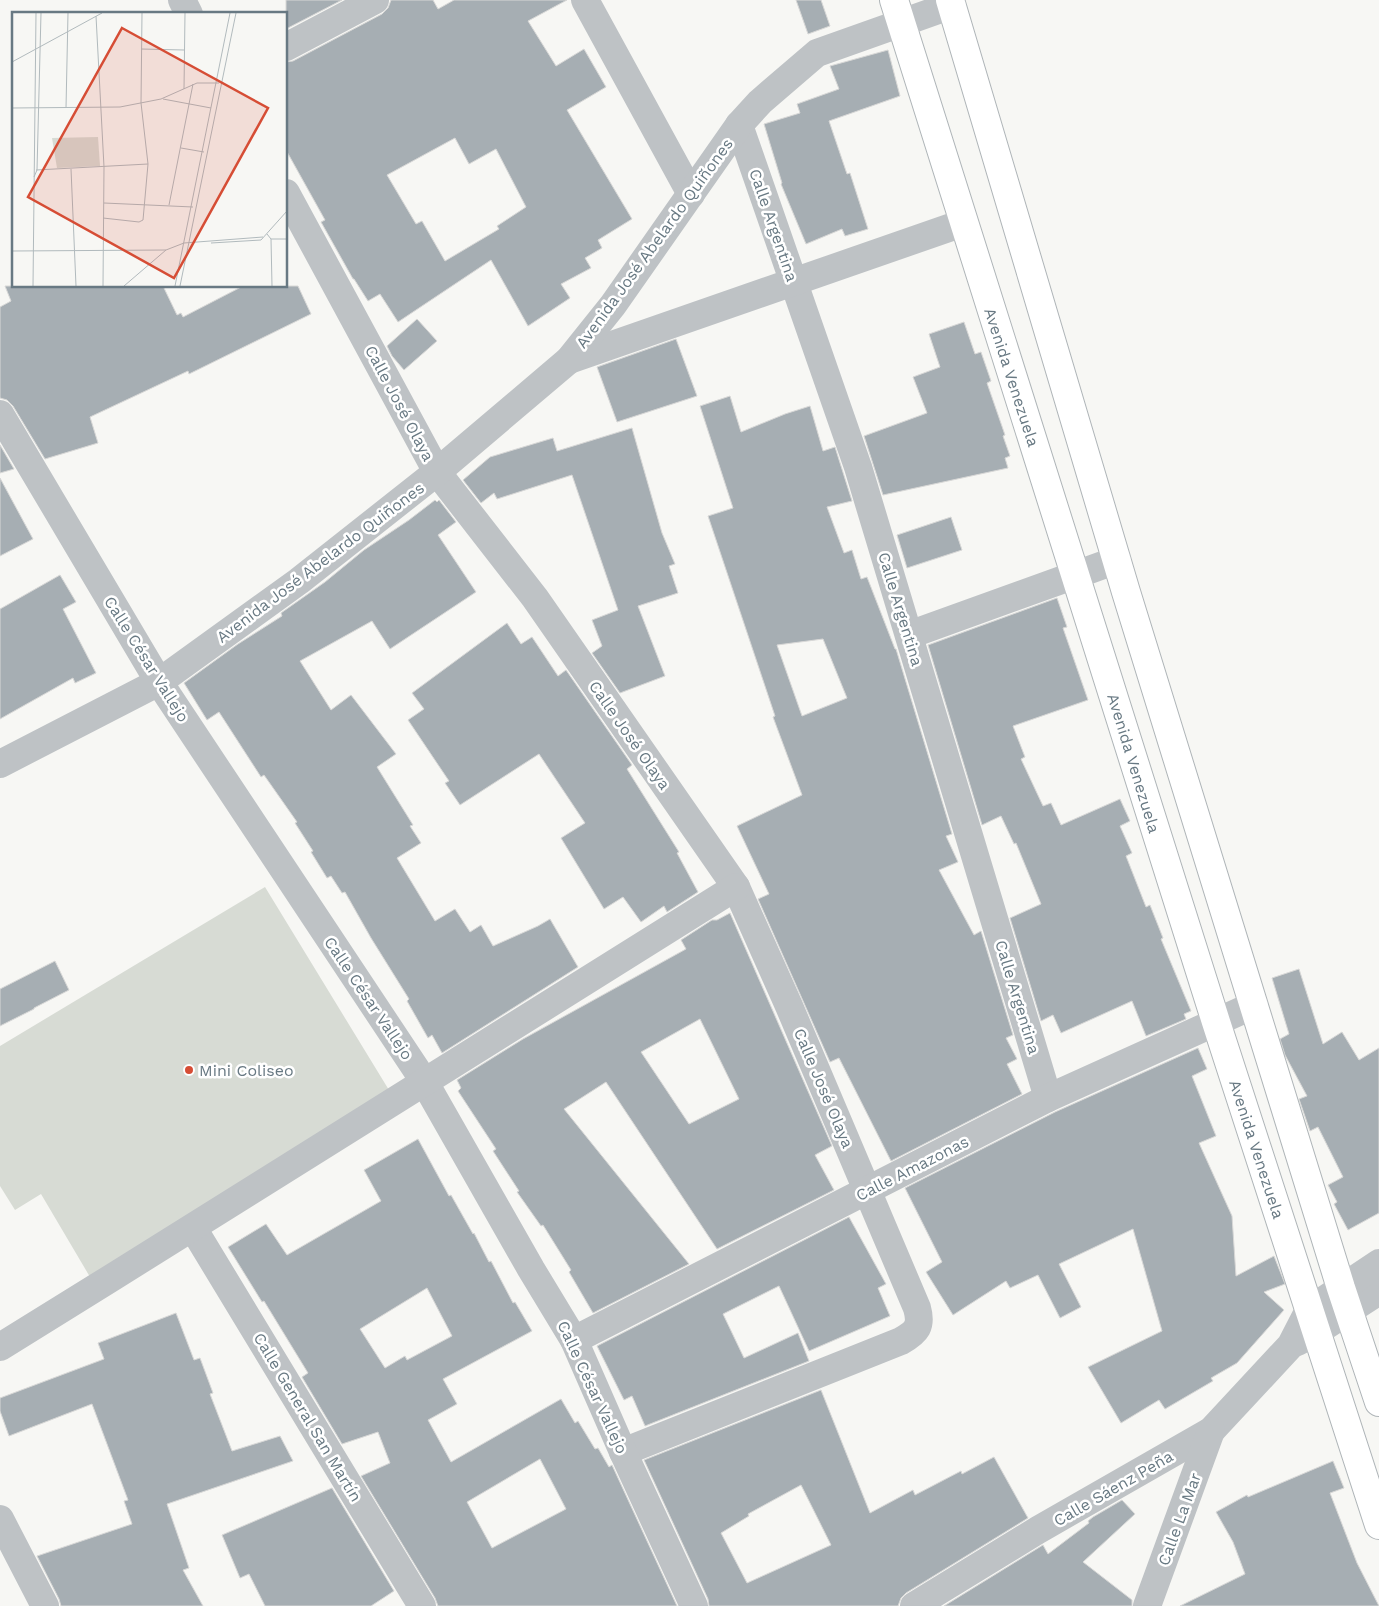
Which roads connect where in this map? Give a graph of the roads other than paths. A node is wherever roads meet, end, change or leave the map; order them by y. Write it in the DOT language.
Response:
graph roads {
  1 [pos="182,0"];
  2 [pos="374,0"];
  3 [pos="585,0"];
  4 [pos="951,3"];
  5 [pos="898,11"];
  6 [pos="189,12"];
  7 [pos="288,46"];
  8 [pos="739,125"];
  9 [pos="691,194"];
  10 [pos="288,197"];
  11 [pos="963,223"];
  12 [pos="794,282"];
  13 [pos="569,360"];
  14 [pos="0,414"];
  15 [pos="438,472"];
  16 [pos="1116,560"];
  17 [pos="1075,575"];
  18 [pos="909,635"];
  19 [pos="159,682"];
  20 [pos="0,764"];
  21 [pos="736,887"];
  22 [pos="1254,1005"];
  23 [pos="1216,1022"];
  24 [pos="424,1081"];
  25 [pos="1048,1098"];
  26 [pos="867,1190"];
  27 [pos="193,1228"];
  28 [pos="1379,1263"];
  29 [pos="1379,1291"];
  30 [pos="1345,1299"];
  31 [pos="1312,1321"];
  32 [pos="574,1340"];
  33 [pos="0,1347"];
  34 [pos="1379,1402"];
  35 [pos="1211,1431"];
  36 [pos="623,1452"];
  37 [pos="0,1519"];
  38 [pos="1379,1525"];
  39 [pos="46,1606"];
  40 [pos="422,1606"];
  41 [pos="694,1606"];
  42 [pos="914,1606"];
  43 [pos="1147,1606"];
  1 -- 6 [label="street"];
  2 -- 7 [label="street"];
  3 -- 9 [label="street"];
  4 -- 5 [label="street, Avenida José Abelardo Quiñones"];
  4 -- 16 [label="main road"];
  5 -- 8 [label="street, Avenida José Abelardo Quiñones"];
  5 -- 11 [label="main road, Avenida Venezuela"];
  8 -- 9 [label="street, Avenida José Abelardo Quiñones"];
  8 -- 12 [label="street, Calle Argentina"];
  9 -- 13 [label="street, Avenida José Abelardo Quiñones"];
  10 -- 15 [label="street, Calle José Olaya"];
  11 -- 12 [label="street"];
  11 -- 17 [label="main road, Avenida Venezuela"];
  12 -- 13 [label="street"];
  12 -- 18 [label="street, Calle Argentina"];
  13 -- 15 [label="street, Avenida José Abelardo Quiñones"];
  14 -- 19 [label="street, Calle César Vallejo"];
  15 -- 19 [label="street, Avenida José Abelardo Quiñones"];
  15 -- 21 [label="street, Calle José Olaya"];
  16 -- 17 [label="street"];
  16 -- 22 [label="main road"];
  17 -- 18 [label="street"];
  17 -- 23 [label="main road, Avenida Venezuela"];
  18 -- 25 [label="street, Calle Argentina"];
  19 -- 20 [label="street, Avenida José Abelardo Quiñones"];
  19 -- 24 [label="street, Calle César Vallejo"];
  21 -- 24 [label="street"];
  21 -- 26 [label="street, Calle José Olaya"];
  22 -- 23 [label="street, Calle Amazonas"];
  22 -- 30 [label="main road"];
  23 -- 25 [label="street, Calle Amazonas"];
  23 -- 31 [label="main road, Avenida Venezuela"];
  24 -- 27 [label="street"];
  24 -- 32 [label="street, Calle César Vallejo"];
  25 -- 26 [label="street, Calle Amazonas"];
  26 -- 32 [label="street, Calle Amazonas"];
  26 -- 36 [label="street, Calle José Olaya"];
  27 -- 33 [label="street"];
  27 -- 40 [label="street, Calle General San Martín"];
  28 -- 30 [label="street"];
  29 -- 30 [label="street"];
  30 -- 31 [label="street"];
  30 -- 34 [label="main road"];
  31 -- 35 [label="street, Calle Sáenz Peña"];
  31 -- 38 [label="main road, Avenida Venezuela"];
  32 -- 36 [label="street, Calle César Vallejo"];
  35 -- 42 [label="street, Calle Sáenz Peña"];
  35 -- 43 [label="street, Calle La Mar"];
  36 -- 41 [label="street, Calle César Vallejo"];
  37 -- 39 [label="street"];
}
